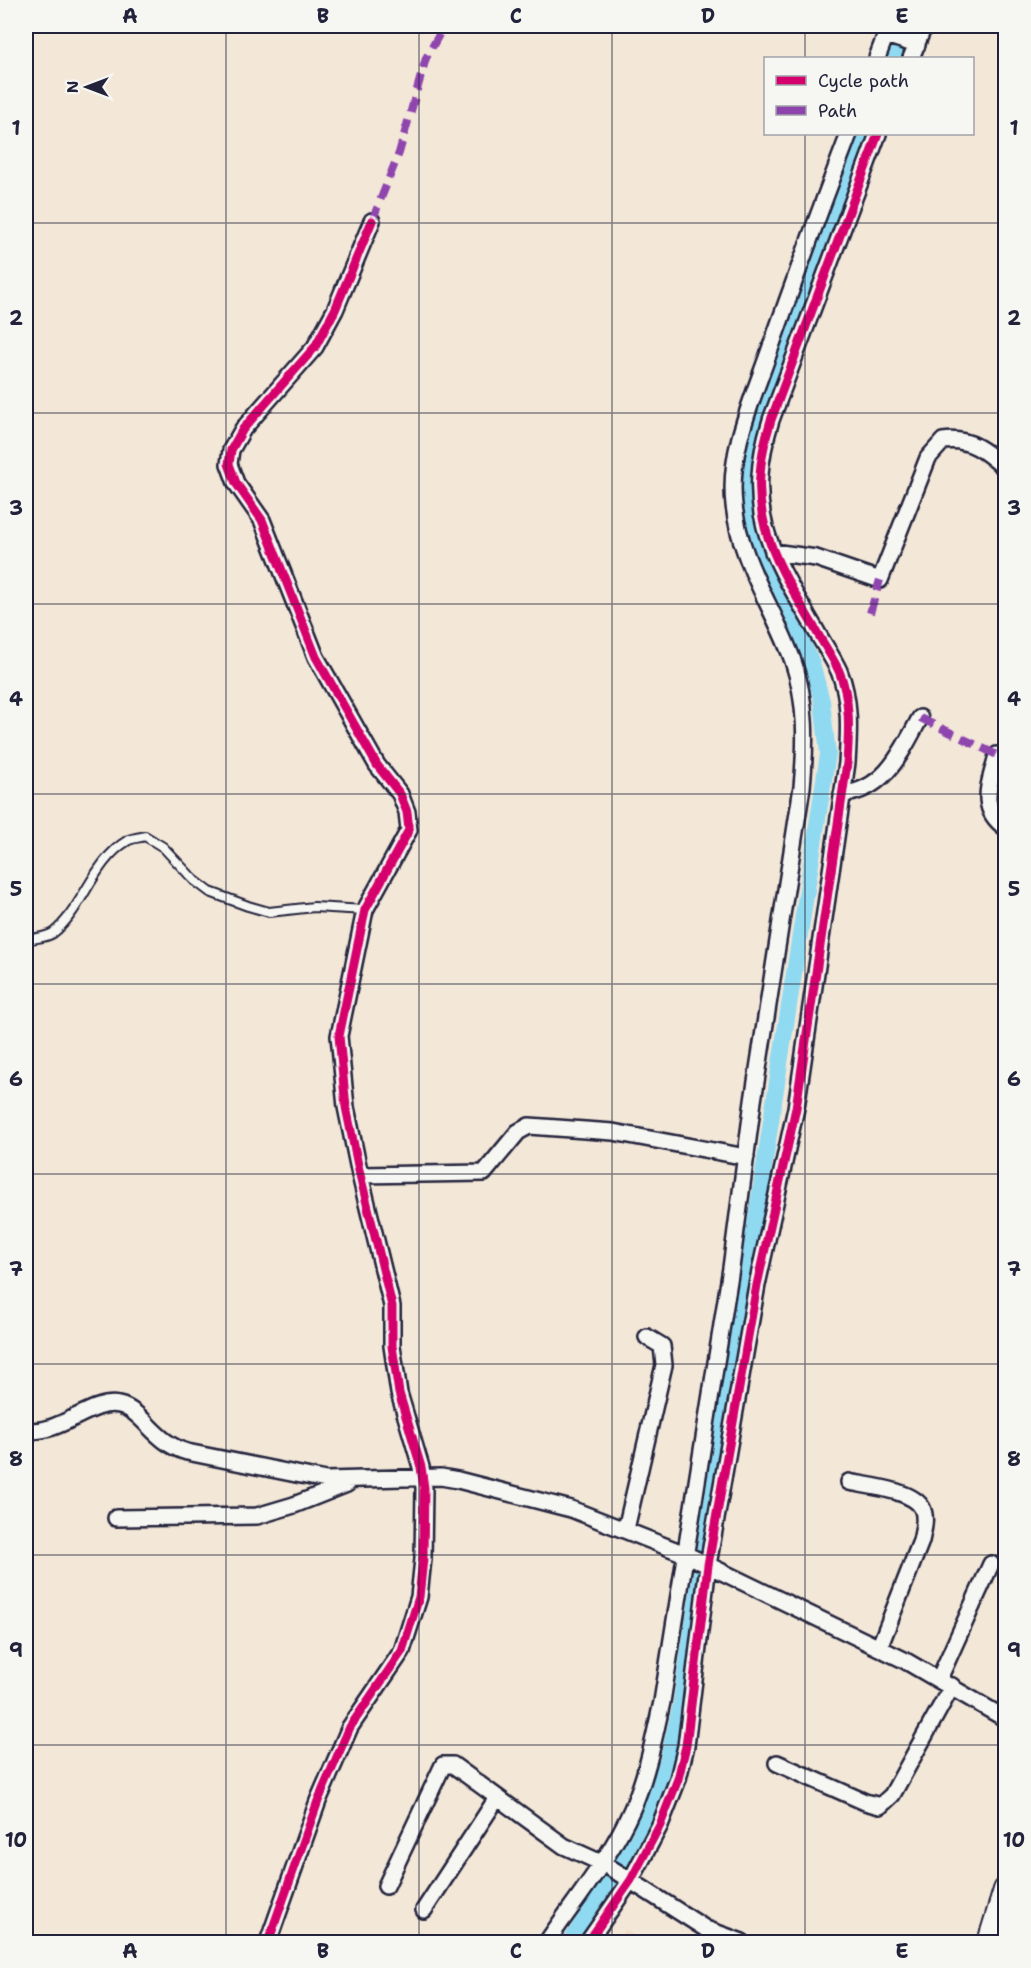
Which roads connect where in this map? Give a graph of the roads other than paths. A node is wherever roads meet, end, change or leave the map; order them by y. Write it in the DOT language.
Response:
graph roads {
  1 [pos="924,26"];
  2 [pos="889,33"];
  3 [pos="912,49"];
  4 [pos="877,57"];
  5 [pos="849,135"];
  6 [pos="878,135"];
  7 [pos="372,221"];
  8 [pos="789,335"];
  9 [pos="760,416"];
  10 [pos="1005,470"];
  11 [pos="773,552"];
  12 [pos="920,718"];
  13 [pos="997,755"];
  14 [pos="842,794"];
  15 [pos="1005,828"];
  16 [pos="365,910"];
  17 [pos="26,940"];
  18 [pos="746,1157"];
  19 [pos="360,1175"];
  20 [pos="647,1337"];
  21 [pos="26,1430"];
  22 [pos="419,1479"];
  23 [pos="352,1482"];
  24 [pos="849,1482"];
  25 [pos="116,1518"];
  26 [pos="626,1529"];
  27 [pos="696,1560"];
  28 [pos="991,1564"];
  29 [pos="879,1648"];
  30 [pos="945,1682"];
  31 [pos="1005,1719"];
  32 [pos="777,1763"];
  33 [pos="497,1798"];
  34 [pos="603,1864"];
  35 [pos="628,1878"];
  36 [pos="386,1886"];
  37 [pos="1005,1890"];
  38 [pos="424,1910"];
  39 [pos="268,1942"];
  40 [pos="547,1942"];
  41 [pos="588,1942"];
  42 [pos="742,1942"];
  43 [pos="990,1942"];
  1 -- 3 [label="street"];
  2 -- 3 [label="street"];
  2 -- 4 [label="street"];
  5 -- 8 [label="street"];
  6 -- 8 [label="street"];
  7 -- 16 [label="street"];
  8 -- 9 [label="street"];
  8 -- 9 [label="street"];
  9 -- 11 [label="street"];
  9 -- 18 [label="street"];
  10 -- 11 [label="street"];
  11 -- 14 [label="street"];
  12 -- 14 [label="street"];
  13 -- 15 [label="street"];
  14 -- 27 [label="street"];
  16 -- 17 [label="lane"];
  16 -- 19 [label="street"];
  18 -- 19 [label="street"];
  18 -- 27 [label="street"];
  19 -- 22 [label="street"];
  20 -- 26 [label="street"];
  21 -- 23 [label="street"];
  22 -- 23 [label="street"];
  22 -- 26 [label="street"];
  22 -- 39 [label="street"];
  23 -- 25 [label="street"];
  24 -- 29 [label="street"];
  26 -- 27 [label="street"];
  27 -- 29 [label="street"];
  27 -- 34 [label="street"];
  27 -- 35 [label="street"];
  28 -- 30 [label="street"];
  29 -- 30 [label="street"];
  30 -- 31 [label="street"];
  30 -- 32 [label="street"];
  33 -- 34 [label="street"];
  33 -- 36 [label="street"];
  33 -- 38 [label="street"];
  34 -- 35 [label="street"];
  34 -- 40 [label="street"];
  35 -- 41 [label="street"];
  35 -- 42 [label="street"];
  37 -- 43 [label="main road"];
}
